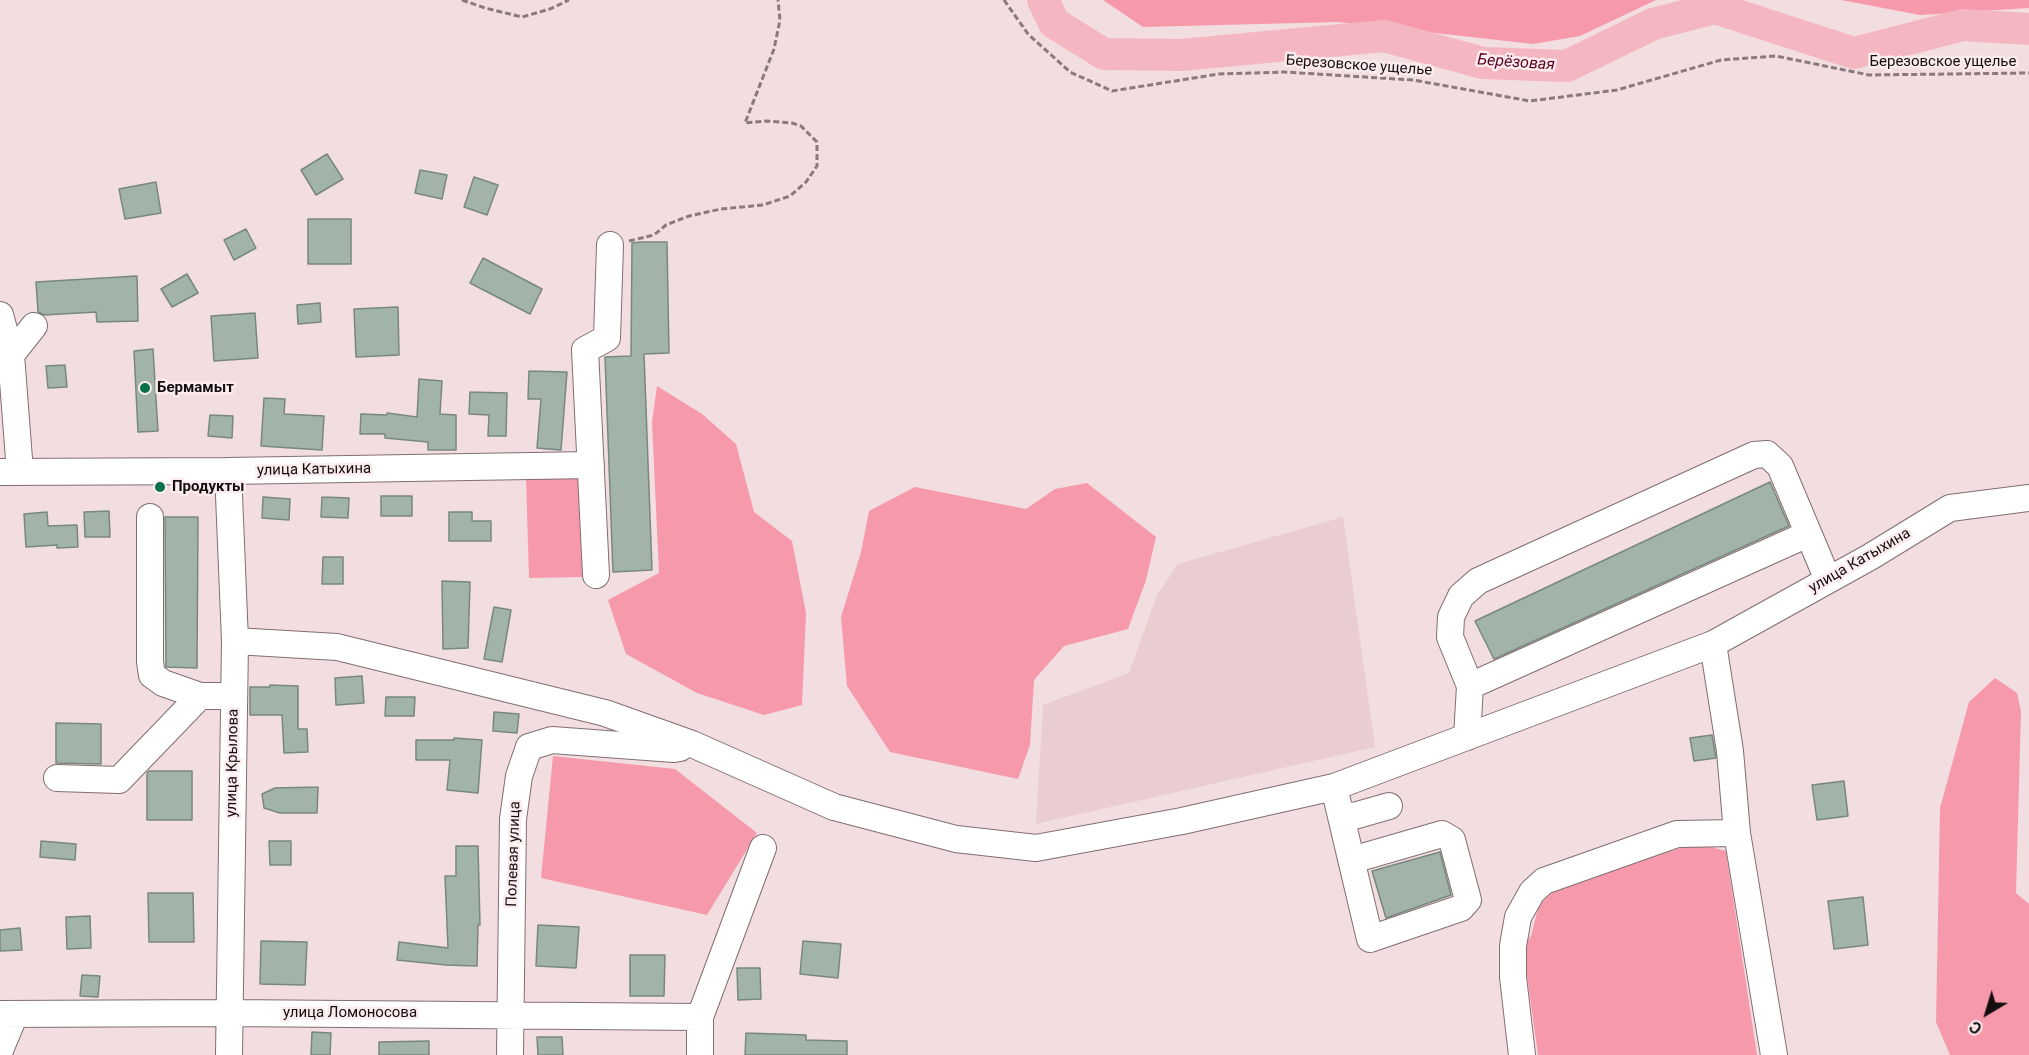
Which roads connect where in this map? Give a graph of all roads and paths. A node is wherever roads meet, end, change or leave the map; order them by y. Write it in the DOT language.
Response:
graph roads {
  1 [pos="462,0"];
  2 [pos="569,0"];
  3 [pos="778,0"];
  4 [pos="1004,0"];
  5 [pos="2029,73"];
  6 [pos="610,246"];
  7 [pos="0,315"];
  8 [pos="34,326"];
  9 [pos="11,355"];
  10 [pos="591,465"];
  11 [pos="228,471"];
  12 [pos="10,472"];
  13 [pos="2029,498"];
  14 [pos="150,517"];
  15 [pos="1808,534"];
  16 [pos="597,575"];
  17 [pos="1828,580"];
  18 [pos="234,641"];
  19 [pos="1715,647"];
  20 [pos="1470,686"];
  21 [pos="201,696"];
  22 [pos="234,696"];
  23 [pos="1467,737"];
  24 [pos="692,744"];
  25 [pos="57,778"];
  26 [pos="1334,787"];
  27 [pos="1389,806"];
  28 [pos="1341,814"];
  29 [pos="1737,833"];
  30 [pos="763,848"];
  31 [pos="1352,860"];
  32 [pos="229,1012"];
  33 [pos="8,1014"];
  34 [pos="510,1014"];
  35 [pos="700,1017"];
  36 [pos="0,1050"];
  37 [pos="229,1055"];
  38 [pos="510,1055"];
  39 [pos="700,1055"];
  40 [pos="1522,1055"];
  41 [pos="1774,1055"];
  1 -- 2 [label="path"];
  3 -- 6 [label="path"];
  4 -- 5 [label="path, Березовское ущелье"];
  6 -- 10 [label="street"];
  7 -- 9 [label="street"];
  8 -- 9 [label="street"];
  9 -- 12 [label="street"];
  10 -- 11 [label="street, улица Катыхина"];
  10 -- 16 [label="street"];
  11 -- 12 [label="street, улица Катыхина"];
  11 -- 18 [label="street, улица Крылова"];
  13 -- 17 [label="street, улица Катыхина"];
  14 -- 21 [label="street"];
  15 -- 17 [label="street"];
  15 -- 20 [label="street"];
  15 -- 20 [label="street"];
  17 -- 19 [label="street, улица Катыхина"];
  18 -- 22 [label="street, улица Крылова"];
  18 -- 24 [label="street"];
  19 -- 23 [label="street, улица Катыхина"];
  19 -- 29 [label="street"];
  20 -- 23 [label="street"];
  21 -- 22 [label="street"];
  21 -- 25 [label="street"];
  22 -- 32 [label="street, улица Крылова"];
  23 -- 26 [label="street, улица Катыхина"];
  24 -- 26 [label="street, улица Катыхина"];
  24 -- 34 [label="street, Полевая улица"];
  26 -- 28 [label="street"];
  27 -- 28 [label="street"];
  28 -- 31 [label="street"];
  29 -- 40 [label="street"];
  29 -- 41 [label="street"];
  30 -- 35 [label="street"];
  31 -- 31 [label="street"];
  32 -- 33 [label="street, улица Ломоносова"];
  32 -- 34 [label="street, улица Ломоносова"];
  32 -- 37 [label="street, улица Крылова"];
  33 -- 36 [label="street"];
  34 -- 35 [label="street, улица Ломоносова"];
  34 -- 38 [label="street, Полевая улица"];
  35 -- 39 [label="street"];
}
